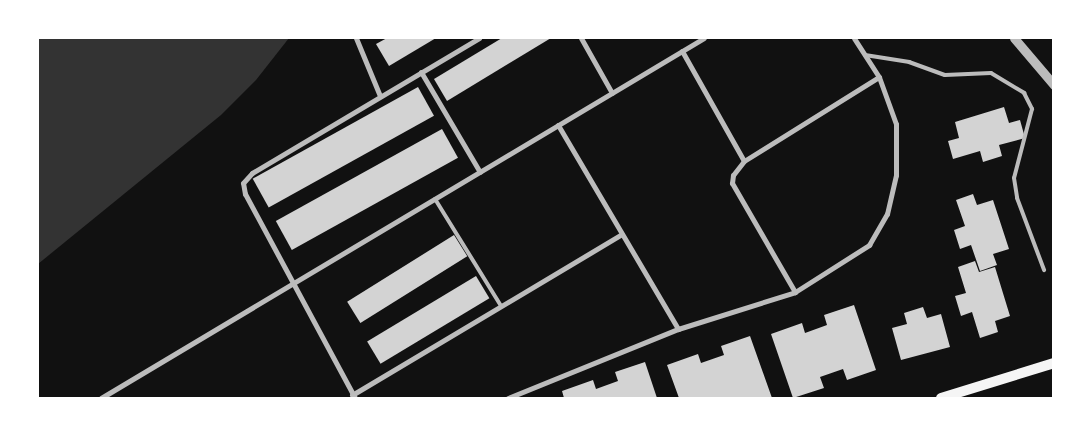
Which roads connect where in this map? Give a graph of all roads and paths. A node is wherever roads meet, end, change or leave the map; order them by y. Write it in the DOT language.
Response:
graph roads {
  1 [pos="356,38"];
  2 [pos="479,38"];
  3 [pos="580,38"];
  4 [pos="704,38"];
  5 [pos="854,38"];
  6 [pos="1014,38"];
  7 [pos="682,51"];
  8 [pos="865,56"];
  9 [pos="421,72"];
  10 [pos="878,77"];
  11 [pos="1054,86"];
  12 [pos="612,93"];
  13 [pos="380,96"];
  14 [pos="558,125"];
  15 [pos="744,161"];
  16 [pos="480,172"];
  17 [pos="434,199"];
  18 [pos="622,234"];
  19 [pos="1044,270"];
  20 [pos="294,283"];
  21 [pos="795,292"];
  22 [pos="501,306"];
  23 [pos="678,329"];
  24 [pos="1054,363"];
  25 [pos="353,397"];
  26 [pos="101,398"];
  27 [pos="508,398"];
  28 [pos="941,398"];
  1 -- 13 [label="street"];
  2 -- 9 [label="street"];
  3 -- 12 [label="street"];
  4 -- 7 [label="street"];
  5 -- 8 [label="street"];
  6 -- 11 [label="street"];
  7 -- 12 [label="street"];
  7 -- 15 [label="street"];
  8 -- 10 [label="street"];
  8 -- 19 [label="lane"];
  9 -- 13 [label="street"];
  9 -- 16 [label="street"];
  10 -- 15 [label="street"];
  10 -- 21 [label="street"];
  12 -- 14 [label="street"];
  13 -- 20 [label="street"];
  14 -- 16 [label="street"];
  14 -- 18 [label="street"];
  15 -- 21 [label="street"];
  16 -- 17 [label="street"];
  17 -- 20 [label="street"];
  17 -- 22 [label="lane"];
  18 -- 22 [label="street"];
  18 -- 23 [label="street"];
  20 -- 25 [label="street"];
  20 -- 26 [label="street"];
  21 -- 23 [label="street"];
  22 -- 25 [label="street"];
  23 -- 27 [label="street"];
  24 -- 28 [label="main road"];
}
